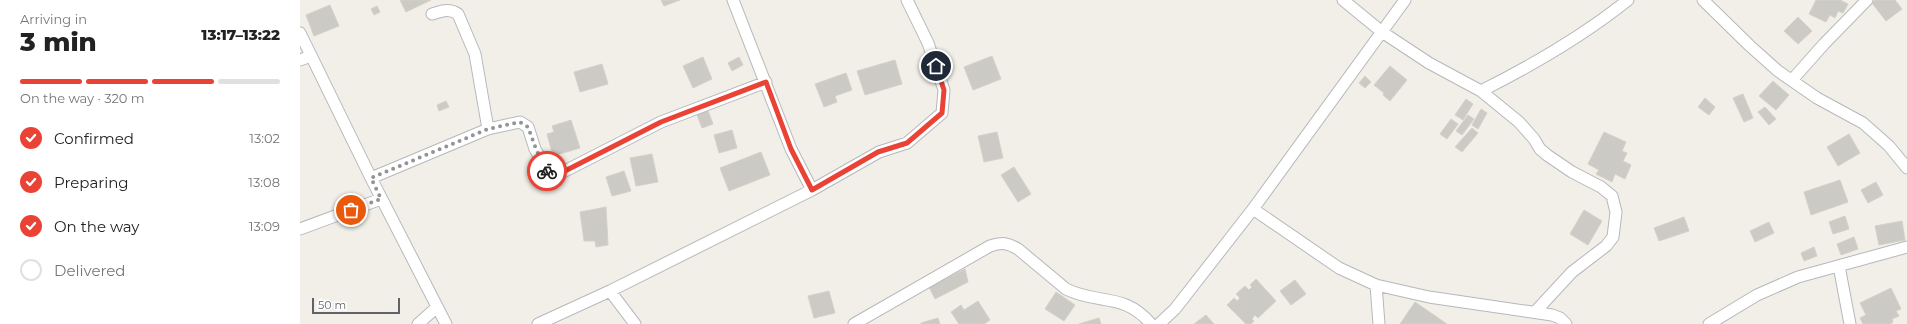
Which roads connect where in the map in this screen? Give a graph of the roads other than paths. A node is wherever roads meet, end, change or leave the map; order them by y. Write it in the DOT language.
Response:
graph roads {
  1 [pos="733,0"];
  2 [pos="906,0"];
  3 [pos="1342,0"];
  4 [pos="1405,0"];
  5 [pos="1628,0"];
  6 [pos="1703,0"];
  7 [pos="1867,0"];
  8 [pos="432,14"];
  9 [pos="1382,32"];
  10 [pos="300,33"];
  11 [pos="311,56"];
  12 [pos="300,60"];
  13 [pos="1792,80"];
  14 [pos="766,82"];
  15 [pos="1481,91"];
  16 [pos="488,129"];
  17 [pos="1907,168"];
  18 [pos="371,178"];
  19 [pos="812,190"];
  20 [pos="381,199"];
  21 [pos="1253,209"];
  22 [pos="300,229"];
  23 [pos="1907,247"];
  24 [pos="1839,266"];
  25 [pos="1376,285"];
  26 [pos="610,291"];
  27 [pos="437,307"];
  28 [pos="1535,312"];
  29 [pos="418,324"];
  30 [pos="446,324"];
  31 [pos="538,324"];
  32 [pos="635,324"];
  33 [pos="854,324"];
  34 [pos="1151,324"];
  35 [pos="1159,324"];
  36 [pos="1379,324"];
  37 [pos="1566,324"];
  38 [pos="1709,324"];
  39 [pos="1850,324"];
  1 -- 14 [label="street"];
  2 -- 19 [label="street"];
  3 -- 9 [label="street"];
  4 -- 9 [label="street"];
  5 -- 15 [label="street"];
  6 -- 13 [label="street"];
  7 -- 13 [label="street"];
  8 -- 16 [label="street"];
  9 -- 15 [label="street"];
  9 -- 21 [label="street"];
  10 -- 11 [label="street"];
  11 -- 12 [label="street"];
  11 -- 18 [label="street"];
  13 -- 17 [label="street"];
  14 -- 16 [label="street"];
  14 -- 19 [label="street"];
  15 -- 28 [label="street"];
  16 -- 18 [label="street"];
  18 -- 20 [label="street"];
  19 -- 26 [label="street"];
  20 -- 22 [label="street"];
  20 -- 27 [label="street"];
  21 -- 25 [label="street"];
  21 -- 35 [label="street"];
  23 -- 24 [label="street"];
  24 -- 38 [label="street"];
  24 -- 39 [label="street"];
  25 -- 28 [label="street"];
  25 -- 36 [label="street"];
  26 -- 31 [label="street"];
  26 -- 32 [label="street"];
  27 -- 29 [label="street"];
  27 -- 30 [label="street"];
  28 -- 37 [label="street"];
  33 -- 34 [label="street"];
}
